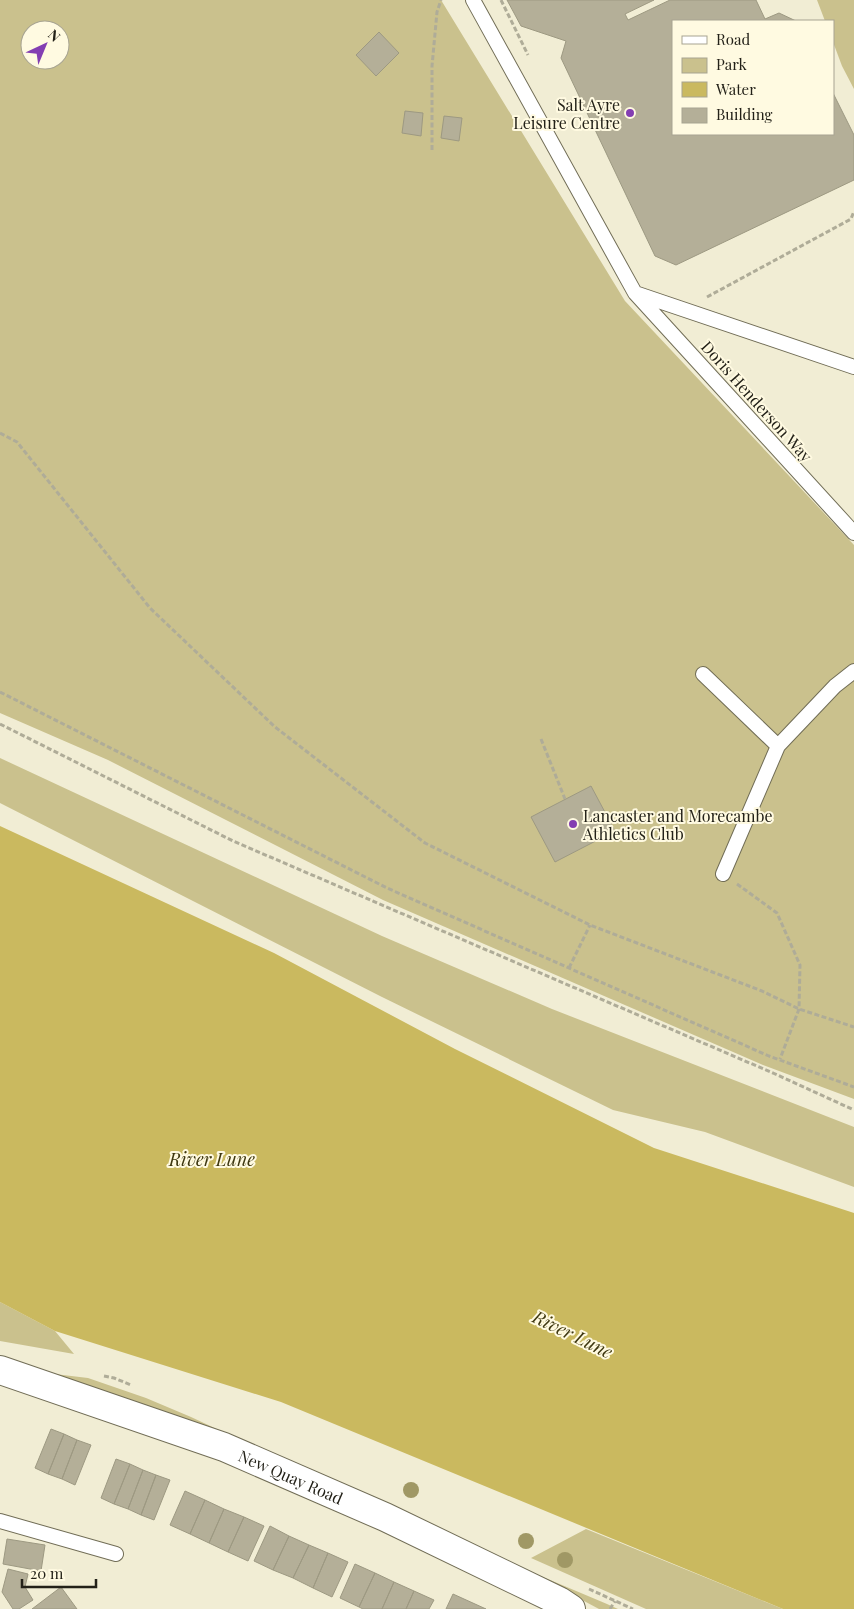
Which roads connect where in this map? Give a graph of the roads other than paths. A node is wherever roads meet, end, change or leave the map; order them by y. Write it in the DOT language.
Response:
graph roads {
  1 [pos="473,0"];
  2 [pos="635,292"];
  3 [pos="854,367"];
  4 [pos="854,533"];
  5 [pos="854,671"];
  6 [pos="703,674"];
  7 [pos="778,746"];
  8 [pos="723,874"];
  9 [pos="0,1370"];
  10 [pos="0,1521"];
  11 [pos="116,1554"];
  12 [pos="571,1609"];
  1 -- 2 [label="lane, Doris Henderson Way"];
  2 -- 3 [label="lane, Doris Henderson Way"];
  2 -- 4 [label="lane, Doris Henderson Way"];
  5 -- 7 [label="lane"];
  6 -- 7 [label="lane"];
  7 -- 8 [label="lane"];
  9 -- 12 [label="street, New Quay Road"];
  10 -- 11 [label="lane"];
}
